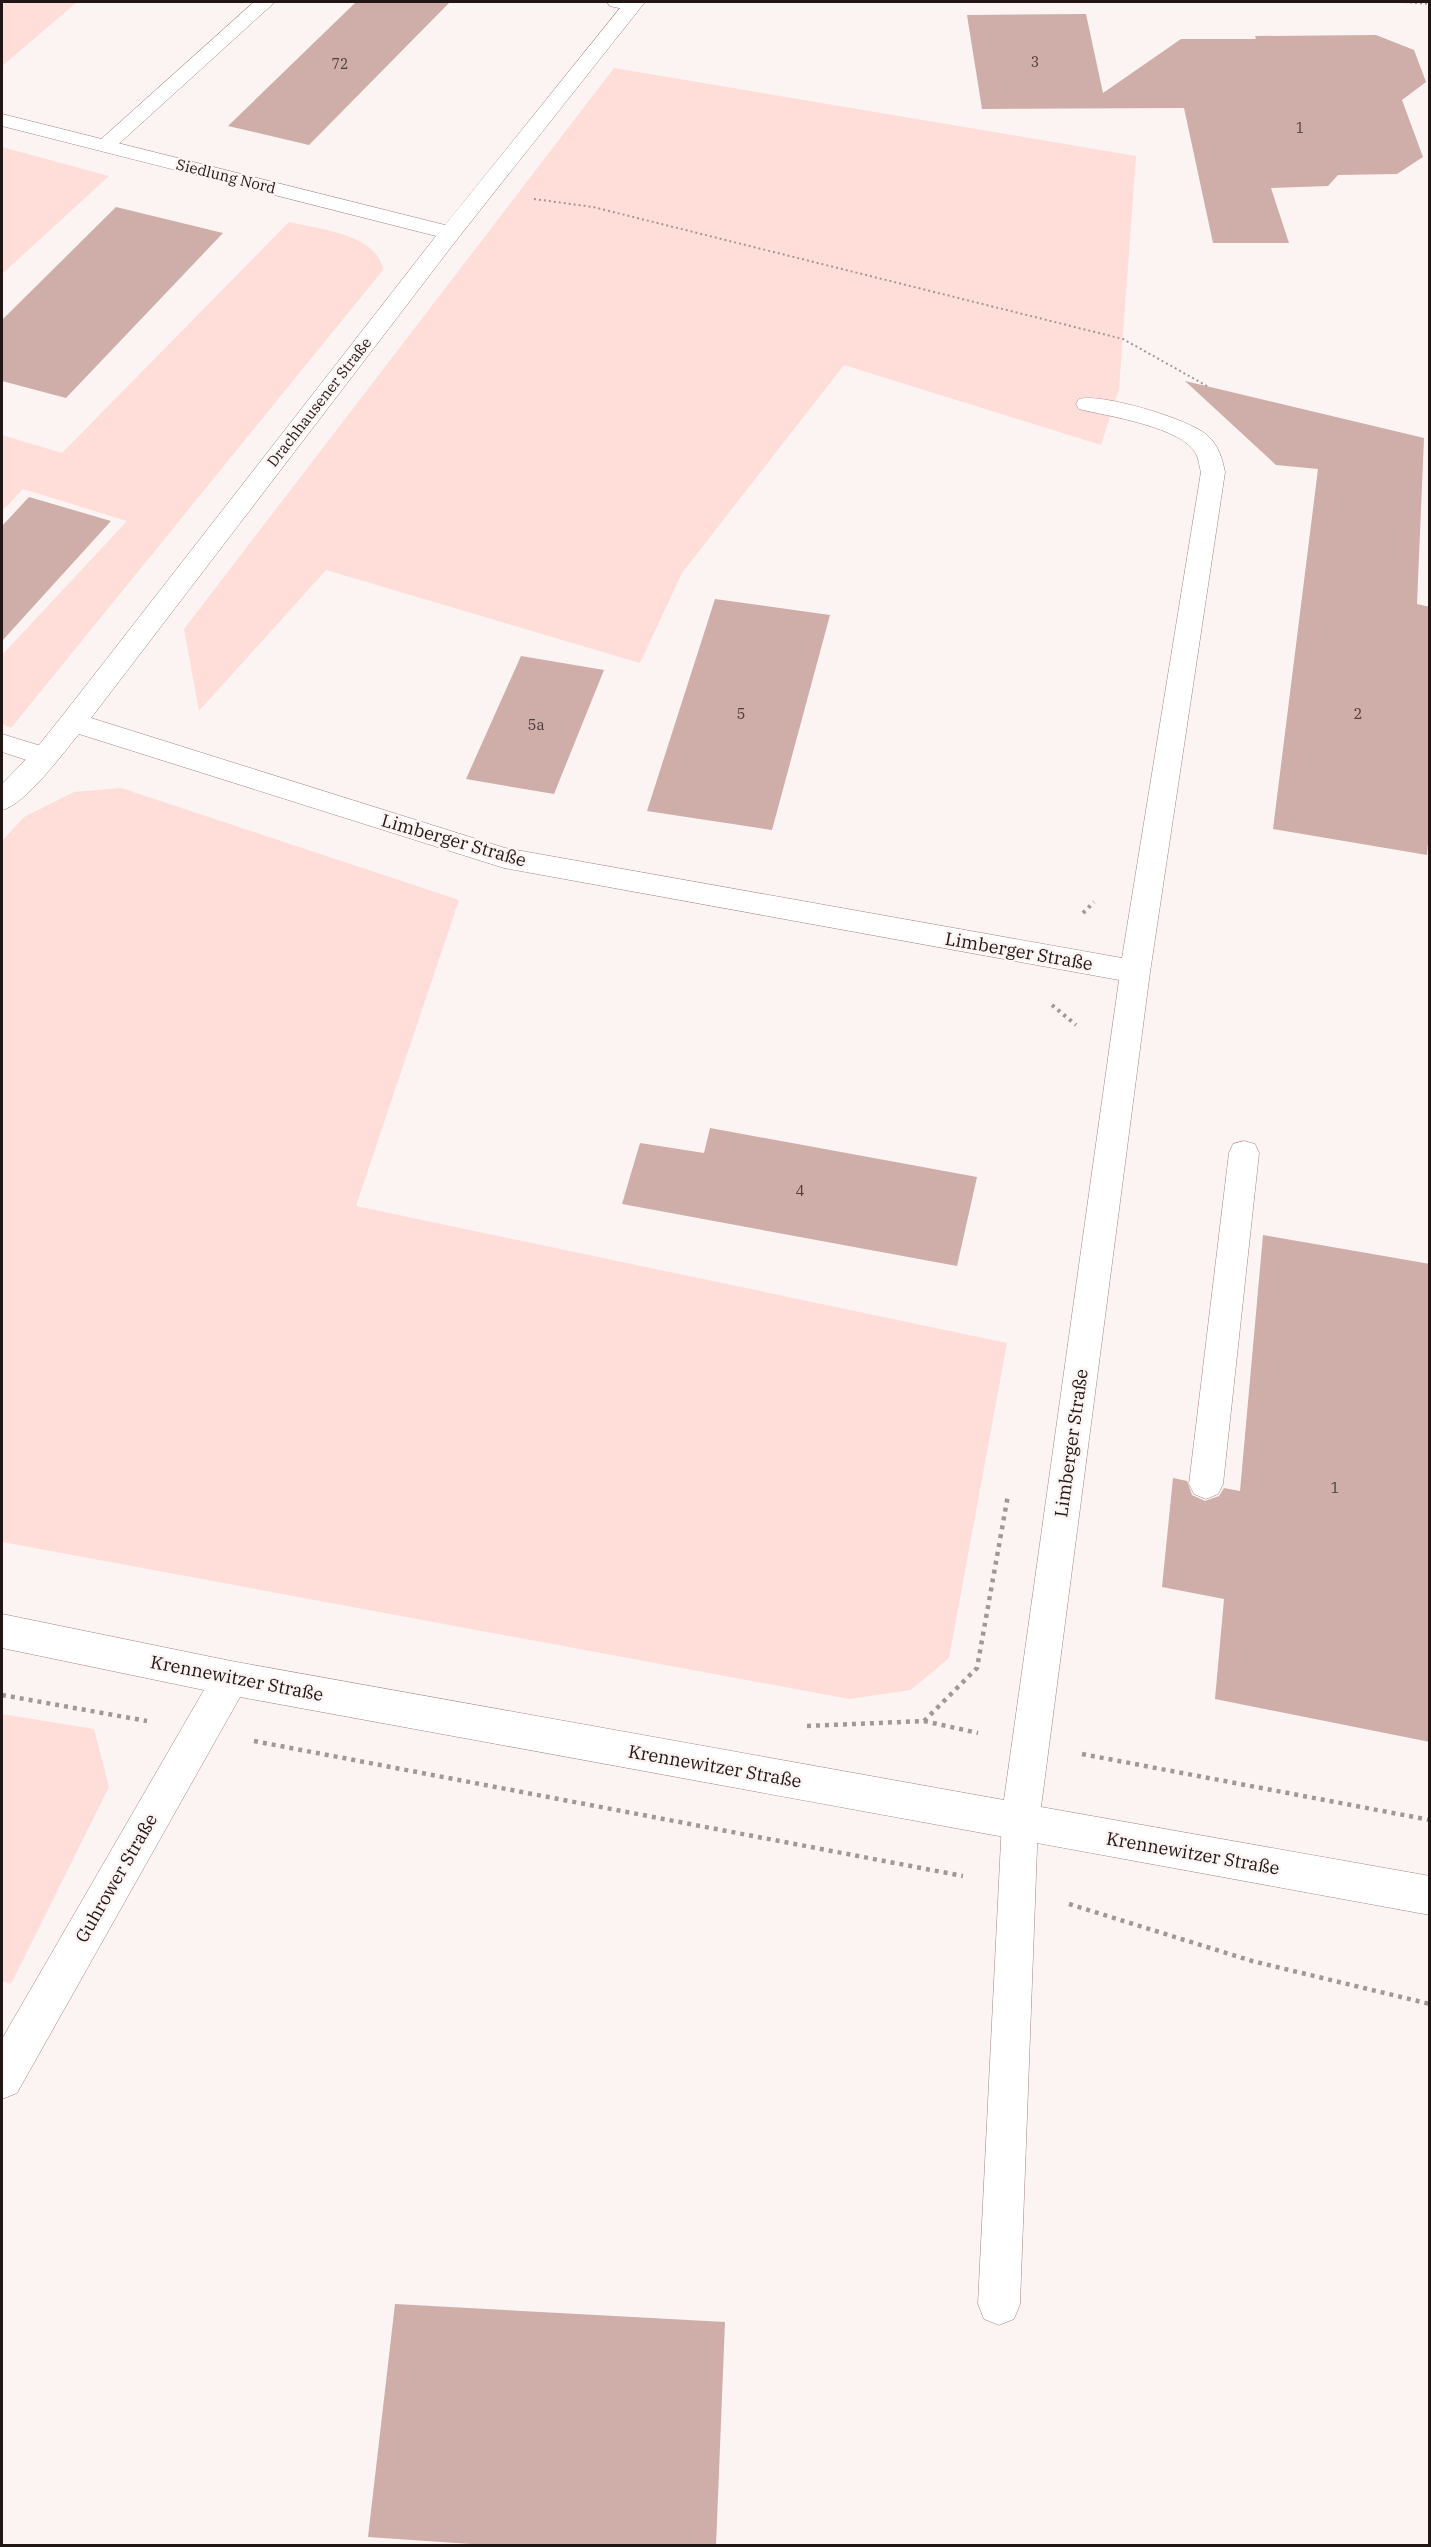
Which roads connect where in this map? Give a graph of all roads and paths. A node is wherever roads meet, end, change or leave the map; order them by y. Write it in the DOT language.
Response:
graph roads {
  1 [pos="265,2"];
  2 [pos="1405,2"];
  3 [pos="628,3"];
  4 [pos="1430,4"];
  5 [pos="2,120"];
  6 [pos="105,146"];
  7 [pos="482,193"];
  8 [pos="450,233"];
  9 [pos="1207,387"];
  10 [pos="1088,404"];
  11 [pos="73,722"];
  12 [pos="2,743"];
  13 [pos="45,757"];
  14 [pos="2,800"];
  15 [pos="1097,899"];
  16 [pos="1074,915"];
  17 [pos="1135,972"];
  18 [pos="1044,998"];
  19 [pos="1078,1027"];
  20 [pos="1244,1154"];
  21 [pos="1206,1484"];
  22 [pos="1008,1492"];
  23 [pos="2,1631"];
  24 [pos="231,1678"];
  25 [pos="2,1695"];
  26 [pos="924,1721"];
  27 [pos="802,1727"];
  28 [pos="200,1732"];
  29 [pos="1031,1745"];
  30 [pos="1430,1820"];
  31 [pos="1020,1821"];
  32 [pos="1018,1888"];
  33 [pos="1430,1896"];
  34 [pos="1430,2004"];
  35 [pos="2,2078"];
  36 [pos="999,2304"];
  1 -- 6 [label="lane"];
  2 -- 4 [label="path"];
  3 -- 7 [label="street, Drachhausener Straße"];
  5 -- 6 [label="street, Siedlung Nord"];
  6 -- 8 [label="street, Siedlung Nord"];
  7 -- 8 [label="street, Drachhausener Straße"];
  7 -- 9 [label="path"];
  8 -- 11 [label="street, Drachhausener Straße"];
  10 -- 17 [label="street"];
  11 -- 13 [label="street, Drachhausener Straße"];
  11 -- 17 [label="street, Limberger Straße"];
  12 -- 13 [label="lane"];
  13 -- 14 [label="street, Drachhausener Straße"];
  15 -- 16 [label="path"];
  17 -- 29 [label="street, Limberger Straße"];
  18 -- 19 [label="path"];
  20 -- 21 [label="lane"];
  22 -- 26 [label="path"];
  23 -- 24 [label="street, Krennewitzer Straße"];
  24 -- 28 [label="street, Guhrower Straße"];
  24 -- 31 [label="street, Krennewitzer Straße"];
  25 -- 28 [label="path"];
  26 -- 27 [label="path"];
  26 -- 29 [label="path"];
  28 -- 32 [label="path"];
  28 -- 35 [label="street, Guhrower Straße"];
  29 -- 30 [label="path"];
  29 -- 31 [label="street, Limberger Straße"];
  31 -- 32 [label="lane"];
  31 -- 33 [label="street, Krennewitzer Straße"];
  32 -- 34 [label="path"];
  32 -- 36 [label="lane"];
}
